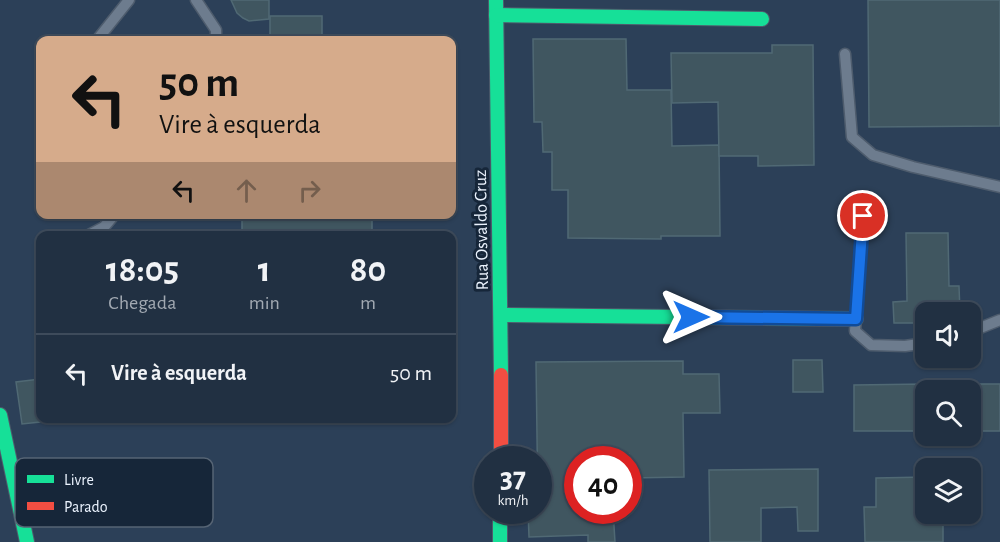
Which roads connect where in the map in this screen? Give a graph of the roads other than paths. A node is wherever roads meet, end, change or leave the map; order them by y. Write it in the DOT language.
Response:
graph roads {
  1 [pos="129,0"];
  2 [pos="196,0"];
  3 [pos="496,0"];
  4 [pos="496,15"];
  5 [pos="762,19"];
  6 [pos="100,36"];
  7 [pos="216,36"];
  8 [pos="845,54"];
  9 [pos="1000,187"];
  10 [pos="863,216"];
  11 [pos="111,219"];
  12 [pos="96,231"];
  13 [pos="501,315"];
  14 [pos="856,319"];
  15 [pos="1000,320"];
  16 [pos="981,328"];
  17 [pos="915,345"];
  18 [pos="1,419"];
  19 [pos="501,446"];
  20 [pos="15,485"];
  21 [pos="500,524"];
  22 [pos="24,527"];
  23 [pos="27,542"];
  24 [pos="500,542"];
  1 -- 6 [label="lane"];
  2 -- 7 [label="lane"];
  3 -- 4 [label="main road, Rua Osvaldo Cruz"];
  4 -- 5 [label="main road"];
  4 -- 13 [label="main road, Rua Osvaldo Cruz"];
  8 -- 9 [label="lane"];
  10 -- 14 [label="lane"];
  11 -- 12 [label="lane"];
  13 -- 14 [label="main road"];
  13 -- 19 [label="main road, Rua Osvaldo Cruz"];
  14 -- 17 [label="lane"];
  15 -- 16 [label="lane"];
  18 -- 20 [label="main road"];
  21 -- 24 [label="main road"];
  22 -- 23 [label="main road"];
}
